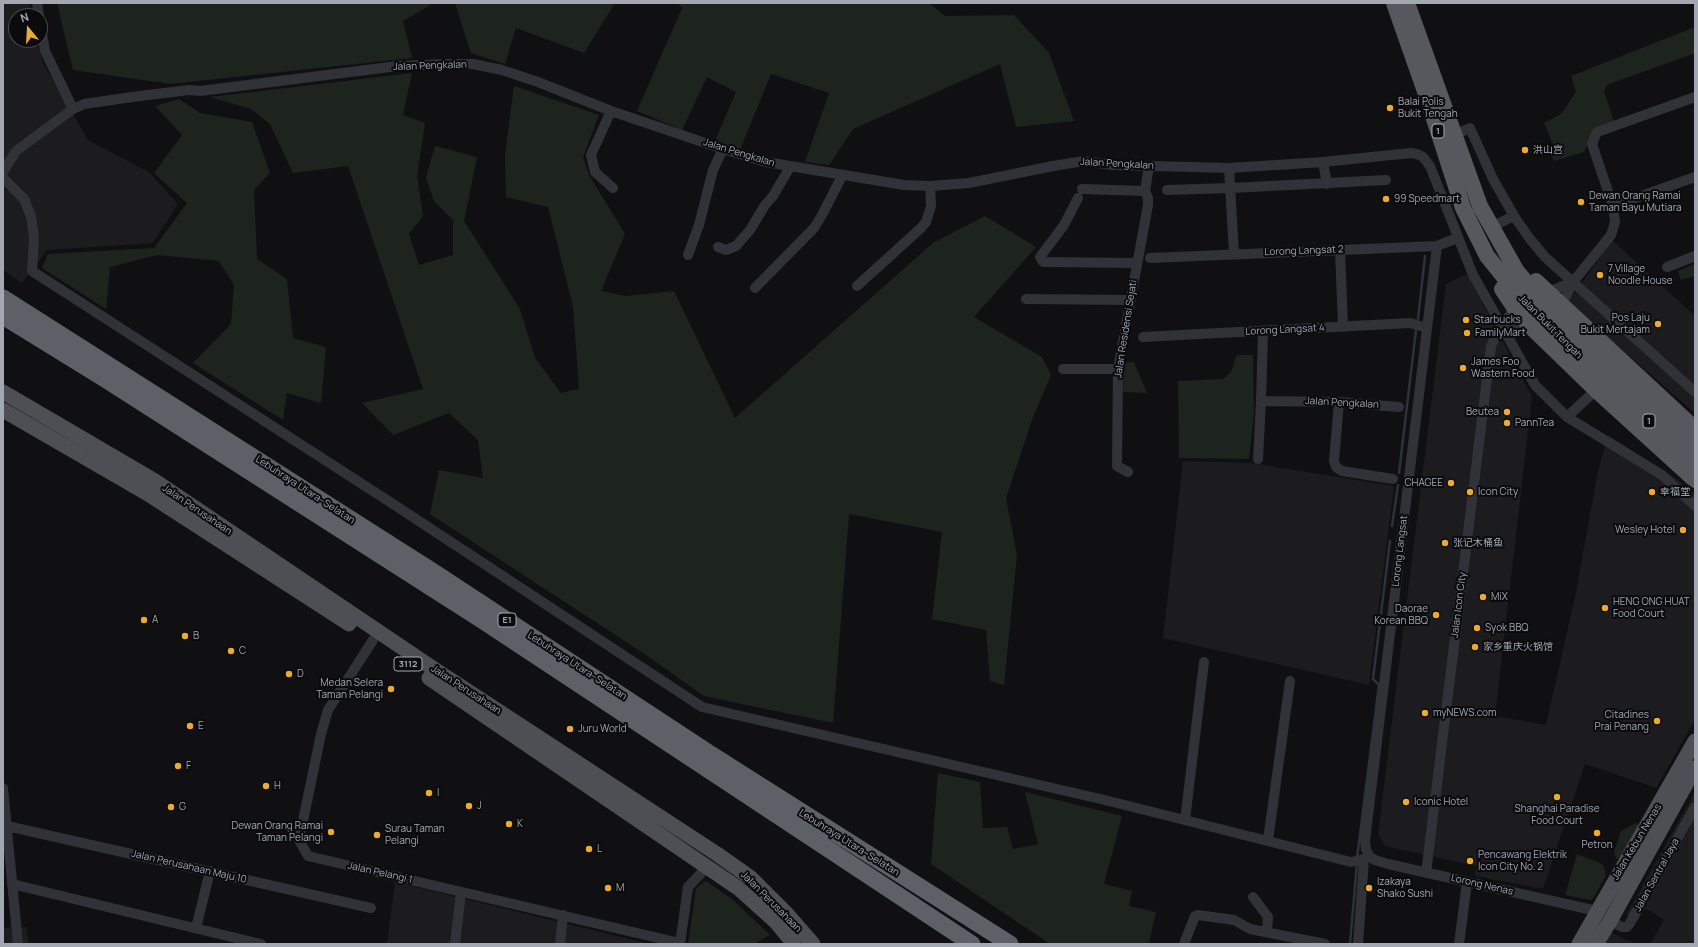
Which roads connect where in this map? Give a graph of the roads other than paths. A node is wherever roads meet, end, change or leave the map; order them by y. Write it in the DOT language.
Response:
graph roads {
  1 [pos="1394,3"];
  2 [pos="1407,3"];
  3 [pos="45,48"];
  4 [pos="1695,97"];
  5 [pos="73,109"];
  6 [pos="611,111"];
  7 [pos="1454,135"];
  8 [pos="723,149"];
  9 [pos="1323,162"];
  10 [pos="1149,166"];
  11 [pos="790,167"];
  12 [pos="1229,168"];
  13 [pos="3,172"];
  14 [pos="842,176"];
  15 [pos="1695,177"];
  16 [pos="3,178"];
  17 [pos="1386,180"];
  18 [pos="1326,184"];
  19 [pos="930,186"];
  20 [pos="613,188"];
  21 [pos="1231,188"];
  22 [pos="1167,190"];
  23 [pos="1145,191"];
  24 [pos="1613,206"];
  25 [pos="1514,216"];
  26 [pos="1491,227"];
  27 [pos="1457,238"];
  28 [pos="1436,246"];
  29 [pos="718,247"];
  30 [pos="1340,250"];
  31 [pos="1506,252"];
  32 [pos="1234,254"];
  33 [pos="688,255"];
  34 [pos="1487,256"];
  35 [pos="1695,256"];
  36 [pos="1150,258"];
  37 [pos="1137,263"];
  38 [pos="1667,267"];
  39 [pos="1573,282"];
  40 [pos="857,286"];
  41 [pos="754,288"];
  42 [pos="1548,292"];
  43 [pos="3,298"];
  44 [pos="1026,299"];
  45 [pos="1130,300"];
  46 [pos="1562,305"];
  47 [pos="1514,307"];
  48 [pos="3,316"];
  49 [pos="1530,326"];
  50 [pos="1343,327"];
  51 [pos="1427,328"];
  52 [pos="1503,329"];
  53 [pos="1263,331"];
  54 [pos="1144,337"];
  55 [pos="1063,368"];
  56 [pos="1118,369"];
  57 [pos="1605,380"];
  58 [pos="3,392"];
  59 [pos="1695,392"];
  60 [pos="1262,401"];
  61 [pos="1339,402"];
  62 [pos="1398,407"];
  63 [pos="3,410"];
  64 [pos="1567,417"];
  65 [pos="1695,429"];
  66 [pos="1695,444"];
  67 [pos="1258,459"];
  68 [pos="1695,461"];
  69 [pos="1128,472"];
  70 [pos="1393,479"];
  71 [pos="1695,480"];
  72 [pos="1695,506"];
  73 [pos="373,640"];
  74 [pos="1204,662"];
  75 [pos="1290,681"];
  76 [pos="1695,740"];
  77 [pos="1695,768"];
  78 [pos="3,788"];
  79 [pos="1695,807"];
  80 [pos="1185,820"];
  81 [pos="7,826"];
  82 [pos="1268,840"];
  83 [pos="1361,859"];
  84 [pos="706,868"];
  85 [pos="210,871"];
  86 [pos="1426,873"];
  87 [pos="9,879"];
  88 [pos="1467,882"];
  89 [pos="461,892"];
  90 [pos="1253,897"];
  91 [pos="372,908"];
  92 [pos="1596,911"];
  93 [pos="563,916"];
  94 [pos="1610,921"];
  95 [pos="196,928"];
  96 [pos="1267,932"];
  97 [pos="18,944"];
  98 [pos="261,944"];
  99 [pos="455,944"];
  100 [pos="560,944"];
  101 [pos="680,944"];
  102 [pos="794,944"];
  103 [pos="813,944"];
  104 [pos="972,944"];
  105 [pos="1010,944"];
  106 [pos="1184,944"];
  107 [pos="1325,944"];
  108 [pos="1358,944"];
  109 [pos="1459,944"];
  110 [pos="1579,944"];
  111 [pos="1596,944"];
  1 -- 34 [label="highway, Jalan Bukit Tengah / 1"];
  2 -- 7 [label="highway, Jalan Bukit Tengah / 1"];
  3 -- 5 [label="street"];
  4 -- 24 [label="street"];
  5 -- 6 [label="street, Jalan Pengkalan"];
  5 -- 13 [label="street, Jalan Pengkalan"];
  6 -- 8 [label="street, Jalan Pengkalan"];
  6 -- 20 [label="street"];
  7 -- 25 [label="street"];
  7 -- 26 [label="highway, Jalan Bukit Tengah / 1"];
  8 -- 11 [label="street, Jalan Pengkalan"];
  8 -- 33 [label="street"];
  9 -- 12 [label="street, Jalan Pengkalan"];
  9 -- 18 [label="street"];
  9 -- 27 [label="street, Jalan Pengkalan"];
  10 -- 12 [label="street, Jalan Pengkalan"];
  10 -- 19 [label="street, Jalan Pengkalan"];
  10 -- 23 [label="street"];
  11 -- 14 [label="street, Jalan Pengkalan"];
  11 -- 29 [label="street"];
  12 -- 21 [label="street"];
  14 -- 19 [label="street, Jalan Pengkalan"];
  14 -- 41 [label="street"];
  15 -- 24 [label="street"];
  16 -- 80 [label="street, Lorong Nenas"];
  17 -- 18 [label="street"];
  18 -- 21 [label="street"];
  19 -- 40 [label="street"];
  21 -- 22 [label="street"];
  21 -- 32 [label="street"];
  23 -- 37 [label="street, Jalan Residensi Sejati"];
  23 -- 37 [label="street"];
  24 -- 39 [label="street"];
  25 -- 26 [label="street"];
  25 -- 39 [label="street"];
  26 -- 31 [label="highway, Jalan Bukit Tengah / 1"];
  27 -- 28 [label="street, Lorong Langsat 2"];
  27 -- 52 [label="street, Jalan Pengkalan"];
  28 -- 30 [label="street, Lorong Langsat 2"];
  28 -- 51 [label="street, Lorong Langsat"];
  30 -- 32 [label="street, Lorong Langsat 2"];
  30 -- 50 [label="street"];
  31 -- 42 [label="highway"];
  31 -- 57 [label="highway, Jalan Bukit Tengah / 1"];
  32 -- 36 [label="street, Lorong Langsat 2"];
  34 -- 47 [label="highway"];
  34 -- 57 [label="highway, Jalan Bukit Tengah / 1"];
  35 -- 38 [label="street"];
  37 -- 45 [label="street, Jalan Residensi Sejati"];
  39 -- 42 [label="street"];
  39 -- 46 [label="street"];
  39 -- 59 [label="street"];
  42 -- 46 [label="highway"];
  43 -- 105 [label="highway, Lebuhraya Utara–Selatan / E1"];
  44 -- 45 [label="street"];
  45 -- 56 [label="street, Jalan Residensi Sejati"];
  46 -- 65 [label="highway"];
  47 -- 49 [label="highway"];
  47 -- 52 [label="street"];
  48 -- 104 [label="highway, Lebuhraya Utara–Selatan / E1"];
  49 -- 52 [label="street"];
  49 -- 57 [label="highway"];
  50 -- 51 [label="street, Lorong Langsat 4"];
  50 -- 53 [label="street, Lorong Langsat 4"];
  51 -- 83 [label="street, Lorong Langsat"];
  52 -- 64 [label="street, Jalan Pengkalan"];
  52 -- 86 [label="street, Jalan Icon City"];
  53 -- 54 [label="street, Lorong Langsat 4"];
  53 -- 60 [label="street"];
  55 -- 56 [label="street"];
  56 -- 69 [label="street, Jalan Residensi Sejati"];
  57 -- 64 [label="street"];
  57 -- 66 [label="highway, Jalan Bukit Tengah / 1"];
  57 -- 68 [label="highway, Jalan Bukit Tengah / 1"];
  57 -- 71 [label="highway"];
  58 -- 103 [label="main road, Jalan Perusahaan / 3112"];
  60 -- 61 [label="street, Jalan Pengkalan"];
  60 -- 67 [label="street"];
  61 -- 62 [label="street, Jalan Pengkalan"];
  61 -- 70 [label="street"];
  63 -- 73 [label="main road, Jalan Perusahaan / 3112"];
  64 -- 72 [label="street, Jalan Pengkalan"];
  73 -- 84 [label="main road, Jalan Perusahaan / 3112"];
  73 -- 89 [label="street, Jalan Pelangi 1"];
  74 -- 80 [label="street"];
  75 -- 82 [label="street"];
  76 -- 92 [label="main road, Jalan Kebun Nenas"];
  77 -- 94 [label="main road, Jalan Kebun Nenas"];
  78 -- 81 [label="street"];
  79 -- 94 [label="street, Jalan Sentral Jaya"];
  80 -- 82 [label="street, Lorong Nenas"];
  81 -- 85 [label="street, Jalan Perusahaan Maju 10"];
  81 -- 87 [label="street"];
  82 -- 83 [label="street, Lorong Nenas"];
  83 -- 86 [label="street, Lorong Nenas"];
  83 -- 108 [label="street, Lorong Langsat"];
  84 -- 101 [label="street"];
  84 -- 102 [label="main road, Jalan Perusahaan / 3112"];
  85 -- 91 [label="street, Jalan Perusahaan Maju 10"];
  85 -- 95 [label="street"];
  86 -- 88 [label="street, Lorong Nenas"];
  87 -- 95 [label="street"];
  87 -- 97 [label="street"];
  88 -- 92 [label="street, Lorong Nenas"];
  88 -- 109 [label="street"];
  89 -- 93 [label="street, Jalan Pelangi 1"];
  89 -- 99 [label="street"];
  90 -- 96 [label="street"];
  92 -- 110 [label="main road, Jalan Kebun Nenas"];
  93 -- 100 [label="street"];
  93 -- 101 [label="street, Jalan Pelangi 1"];
  94 -- 111 [label="main road, Jalan Kebun Nenas"];
  95 -- 98 [label="street"];
  96 -- 106 [label="street"];
  96 -- 107 [label="street"];
}
